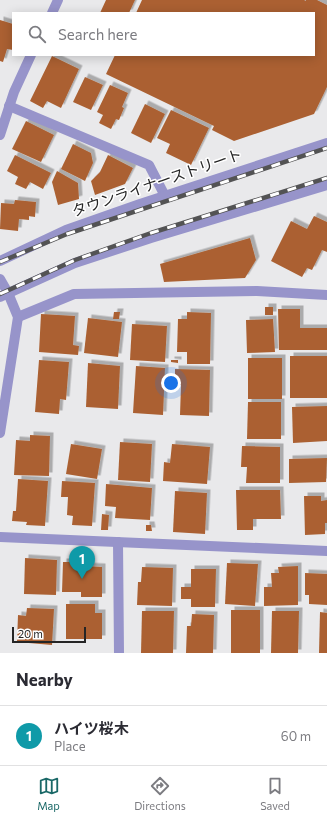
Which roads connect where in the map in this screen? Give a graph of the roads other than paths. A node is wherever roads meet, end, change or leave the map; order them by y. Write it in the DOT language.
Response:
graph roads {
  1 [pos="58,0"];
  2 [pos="52,12"];
  3 [pos="31,56"];
  4 [pos="9,106"];
  5 [pos="0,136"];
  6 [pos="327,143"];
  7 [pos="327,185"];
  8 [pos="165,196"];
  9 [pos="0,261"];
  10 [pos="0,279"];
  11 [pos="327,294"];
  12 [pos="4,295"];
  13 [pos="18,317"];
  14 [pos="0,433"];
  15 [pos="0,537"];
  16 [pos="118,542"];
  17 [pos="327,551"];
  18 [pos="119,653"];
  1 -- 2 [label="street"];
  3 -- 4 [label="street"];
  4 -- 5 [label="street"];
  4 -- 8 [label="street"];
  6 -- 8 [label="street, タウンライナーストリート"];
  7 -- 12 [label="street"];
  8 -- 9 [label="street, タウンライナーストリート"];
  10 -- 12 [label="street"];
  11 -- 13 [label="street"];
  12 -- 13 [label="street"];
  13 -- 14 [label="street"];
  15 -- 16 [label="street"];
  16 -- 17 [label="street"];
  16 -- 18 [label="street"];
}
